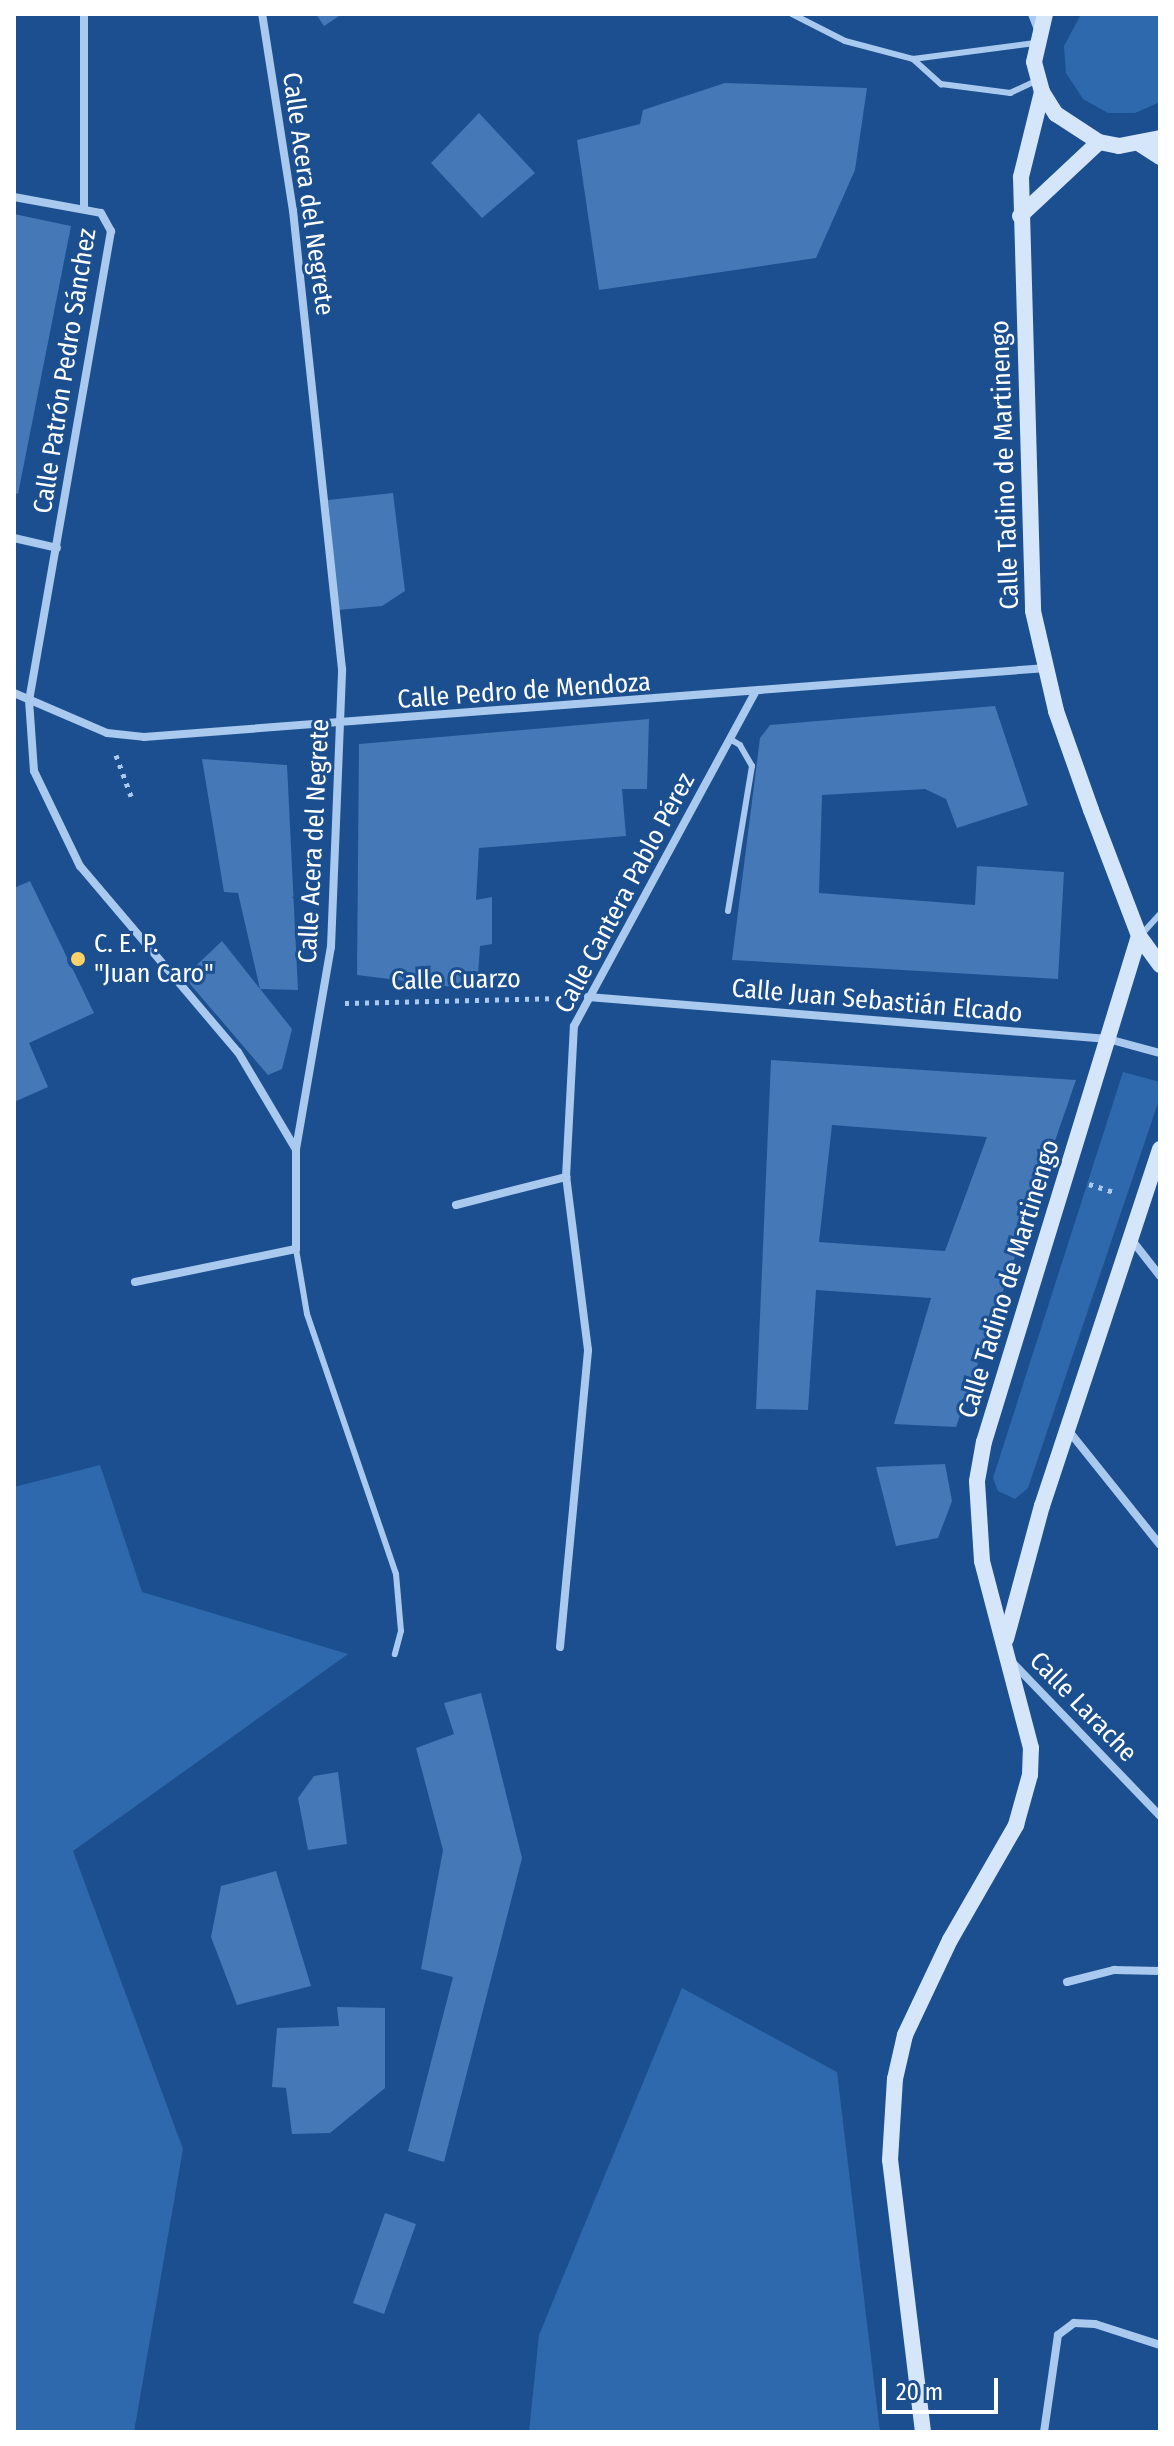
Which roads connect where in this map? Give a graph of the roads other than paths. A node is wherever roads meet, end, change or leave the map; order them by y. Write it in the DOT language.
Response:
graph roads {
  1 [pos="84,14"];
  2 [pos="262,14"];
  3 [pos="792,14"];
  4 [pos="1037,25"];
  5 [pos="913,59"];
  6 [pos="1040,86"];
  7 [pos="1160,138"];
  8 [pos="1099,142"];
  9 [pos="1140,144"];
  10 [pos="1160,157"];
  11 [pos="14,197"];
  12 [pos="84,209"];
  13 [pos="1020,216"];
  14 [pos="14,538"];
  15 [pos="57,548"];
  16 [pos="1046,668"];
  17 [pos="14,693"];
  18 [pos="755,693"];
  19 [pos="29,700"];
  20 [pos="341,725"];
  21 [pos="730,739"];
  22 [pos="728,911"];
  23 [pos="1160,914"];
  24 [pos="1139,936"];
  25 [pos="1160,965"];
  26 [pos="588,997"];
  27 [pos="1108,1039"];
  28 [pos="1160,1053"];
  29 [pos="296,1149"];
  30 [pos="1160,1149"];
  31 [pos="566,1177"];
  32 [pos="456,1205"];
  33 [pos="1130,1238"];
  34 [pos="296,1249"];
  35 [pos="1160,1276"];
  36 [pos="135,1282"];
  37 [pos="1067,1429"];
  38 [pos="1160,1545"];
  39 [pos="1006,1640"];
  40 [pos="560,1647"];
  41 [pos="395,1654"];
  42 [pos="1010,1660"];
  43 [pos="1160,1816"];
  44 [pos="1160,1971"];
  45 [pos="1067,1982"];
  46 [pos="1160,2345"];
  47 [pos="923,2432"];
  48 [pos="1044,2432"];
  1 -- 12 [label="street, Calle Patrón Pedro Sánchez"];
  2 -- 20 [label="street, Calle Acera del Negrete"];
  3 -- 5 [label="lane"];
  4 -- 5 [label="lane"];
  4 -- 6 [label="street, Calle Tadino de Martinengo"];
  5 -- 6 [label="lane"];
  6 -- 8 [label="street"];
  6 -- 13 [label="street, Calle Tadino de Martinengo"];
  7 -- 9 [label="street"];
  8 -- 9 [label="street"];
  8 -- 13 [label="street"];
  9 -- 10 [label="street"];
  11 -- 12 [label="street"];
  12 -- 15 [label="street, Calle Patrón Pedro Sánchez"];
  13 -- 16 [label="street, Calle Tadino de Martinengo"];
  14 -- 15 [label="street"];
  15 -- 19 [label="street, Calle Patrón Pedro Sánchez"];
  16 -- 18 [label="street, Calle Pedro de Mendoza"];
  16 -- 24 [label="street, Calle Tadino de Martinengo"];
  17 -- 19 [label="street, Calle Pedro de Mendoza"];
  18 -- 20 [label="street, Calle Pedro de Mendoza"];
  18 -- 21 [label="street, Calle Cantera Pablo Pérez"];
  19 -- 20 [label="street, Calle Pedro de Mendoza"];
  19 -- 29 [label="street, Calle Patrón Pedro Sánchez"];
  20 -- 29 [label="street, Calle Acera del Negrete"];
  21 -- 22 [label="lane"];
  21 -- 26 [label="street, Calle Cantera Pablo Pérez"];
  23 -- 24 [label="lane"];
  24 -- 25 [label="street, Calle Tadino de Martinengo"];
  24 -- 27 [label="street, Calle Tadino de Martinengo"];
  26 -- 27 [label="street, Calle Juan Sebastián Elcado"];
  26 -- 31 [label="street, Calle Cantera Pablo Pérez"];
  27 -- 28 [label="street, Calle Juan Sebastián Elcado"];
  27 -- 39 [label="street, Calle Tadino de Martinengo"];
  29 -- 34 [label="street, Calle Acera del Negrete"];
  30 -- 33 [label="street, Calle Tadino de Martinengo"];
  31 -- 32 [label="street"];
  31 -- 40 [label="street, Calle Cantera Pablo Pérez"];
  33 -- 35 [label="street"];
  33 -- 37 [label="street, Calle Tadino de Martinengo"];
  34 -- 36 [label="street"];
  34 -- 41 [label="lane, Calle Acera del Negrete"];
  37 -- 38 [label="street"];
  37 -- 39 [label="street, Calle Tadino de Martinengo"];
  39 -- 42 [label="street, Calle Tadino de Martinengo"];
  42 -- 43 [label="street, Calle Larache"];
  42 -- 47 [label="street, Calle Tadino de Martinengo"];
  44 -- 45 [label="street"];
  46 -- 48 [label="street"];
}
